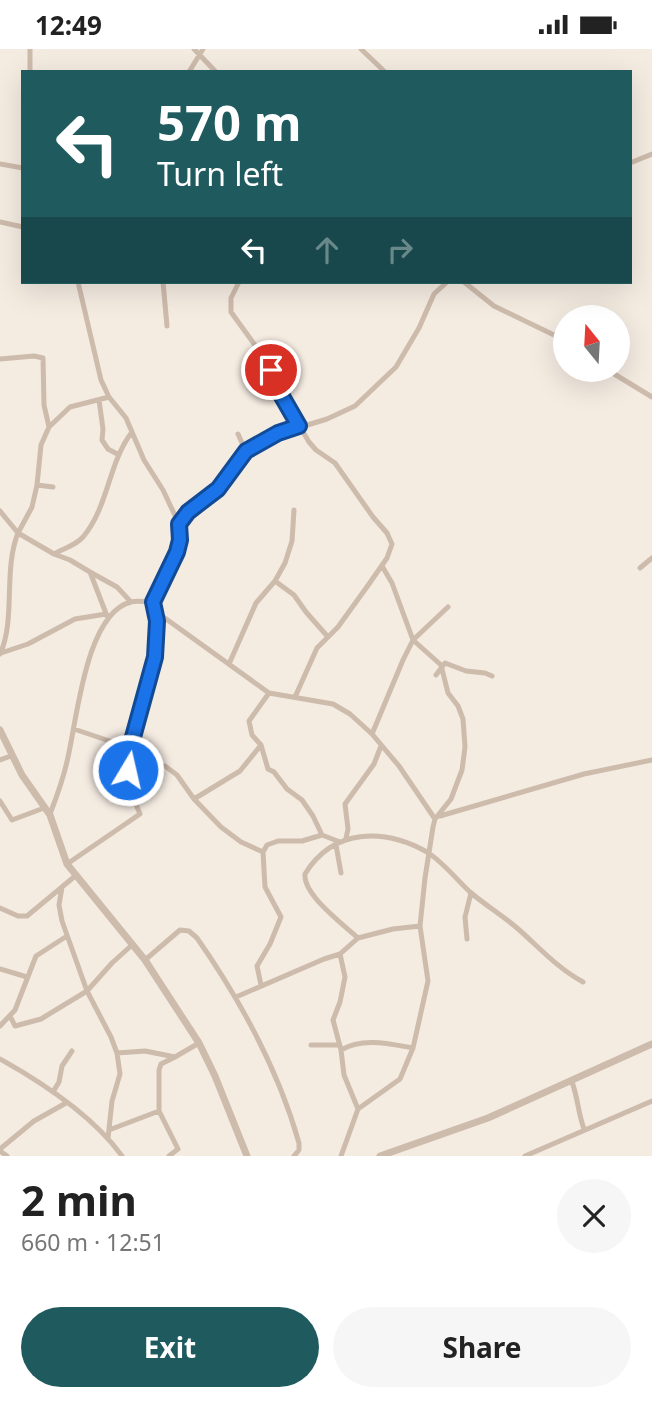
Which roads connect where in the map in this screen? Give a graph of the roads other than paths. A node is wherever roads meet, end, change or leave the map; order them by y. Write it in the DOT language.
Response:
graph roads {
  1 [pos="30,49"];
  2 [pos="194,49"];
  3 [pos="203,49"];
  4 [pos="361,49"];
  5 [pos="199,56"];
  6 [pos="30,70"];
  7 [pos="190,70"];
  8 [pos="214,70"];
  9 [pos="383,70"];
  10 [pos="652,154"];
  11 [pos="632,162"];
  12 [pos="0,164"];
  13 [pos="21,168"];
  14 [pos="1,220"];
  15 [pos="21,226"];
  16 [pos="78,284"];
  17 [pos="163,284"];
  18 [pos="238,284"];
  19 [pos="445,284"];
  20 [pos="466,284"];
  21 [pos="167,326"];
  22 [pos="553,335"];
  23 [pos="0,359"];
  24 [pos="627,382"];
  25 [pos="109,397"];
  26 [pos="652,397"];
  27 [pos="99,400"];
  28 [pos="299,426"];
  29 [pos="49,427"];
  30 [pos="132,432"];
  31 [pos="238,434"];
  32 [pos="246,451"];
  33 [pos="119,455"];
  34 [pos="37,485"];
  35 [pos="53,487"];
  36 [pos="294,510"];
  37 [pos="0,511"];
  38 [pos="179,524"];
  39 [pos="18,533"];
  40 [pos="54,554"];
  41 [pos="652,558"];
  42 [pos="382,566"];
  43 [pos="640,568"];
  44 [pos="90,572"];
  45 [pos="275,581"];
  46 [pos="131,602"];
  47 [pos="153,602"];
  48 [pos="448,607"];
  49 [pos="157,612"];
  50 [pos="107,617"];
  51 [pos="328,636"];
  52 [pos="414,640"];
  53 [pos="0,654"];
  54 [pos="229,664"];
  55 [pos="441,665"];
  56 [pos="436,675"];
  57 [pos="492,676"];
  58 [pos="270,694"];
  59 [pos="295,697"];
  60 [pos="74,729"];
  61 [pos="0,730"];
  62 [pos="372,734"];
  63 [pos="261,745"];
  64 [pos="381,746"];
  65 [pos="130,748"];
  66 [pos="129,755"];
  67 [pos="11,756"];
  68 [pos="0,760"];
  69 [pos="652,760"];
  70 [pos="194,799"];
  71 [pos="0,801"];
  72 [pos="47,811"];
  73 [pos="437,817"];
  74 [pos="322,835"];
  75 [pos="341,842"];
  76 [pos="263,852"];
  77 [pos="429,853"];
  78 [pos="67,864"];
  79 [pos="341,873"];
  80 [pos="75,876"];
  81 [pos="62,887"];
  82 [pos="471,893"];
  83 [pos="0,908"];
  84 [pos="420,926"];
  85 [pos="68,936"];
  86 [pos="358,938"];
  87 [pos="467,939"];
  88 [pos="132,946"];
  89 [pos="340,954"];
  90 [pos="145,960"];
  91 [pos="0,969"];
  92 [pos="27,977"];
  93 [pos="583,982"];
  94 [pos="261,985"];
  95 [pos="87,991"];
  96 [pos="236,997"];
  97 [pos="10,1016"];
  98 [pos="0,1026"];
  99 [pos="199,1043"];
  100 [pos="652,1044"];
  101 [pos="311,1045"];
  102 [pos="340,1047"];
  103 [pos="413,1048"];
  104 [pos="72,1051"];
  105 [pos="117,1053"];
  106 [pos="175,1057"];
  107 [pos="0,1059"];
  108 [pos="572,1081"];
  109 [pos="53,1092"];
  110 [pos="652,1101"];
  111 [pos="66,1103"];
  112 [pos="358,1109"];
  113 [pos="159,1111"];
  114 [pos="584,1129"];
  115 [pos="109,1130"];
  116 [pos="108,1137"];
  117 [pos="0,1150"];
  118 [pos="7,1156"];
  119 [pos="122,1156"];
  120 [pos="169,1156"];
  121 [pos="247,1156"];
  122 [pos="294,1156"];
  123 [pos="341,1156"];
  124 [pos="380,1156"];
  125 [pos="525,1156"];
  1 -- 6 [label="street"];
  2 -- 5 [label="street"];
  3 -- 5 [label="street"];
  4 -- 9 [label="street"];
  5 -- 7 [label="street"];
  5 -- 8 [label="street"];
  10 -- 11 [label="street"];
  12 -- 13 [label="street"];
  14 -- 15 [label="street"];
  16 -- 25 [label="street"];
  17 -- 21 [label="street"];
  18 -- 28 [label="street"];
  19 -- 28 [label="street"];
  20 -- 22 [label="street"];
  23 -- 29 [label="street"];
  24 -- 26 [label="street"];
  25 -- 27 [label="street"];
  25 -- 30 [label="street"];
  27 -- 29 [label="street"];
  27 -- 33 [label="street"];
  28 -- 32 [label="street"];
  28 -- 42 [label="street"];
  29 -- 34 [label="street"];
  30 -- 33 [label="street"];
  30 -- 38 [label="street"];
  31 -- 32 [label="street"];
  32 -- 38 [label="street"];
  33 -- 40 [label="street"];
  34 -- 35 [label="street"];
  34 -- 39 [label="street"];
  36 -- 45 [label="street"];
  37 -- 39 [label="street"];
  38 -- 47 [label="street"];
  39 -- 40 [label="street"];
  39 -- 53 [label="street"];
  40 -- 44 [label="street"];
  41 -- 43 [label="street"];
  42 -- 51 [label="street"];
  42 -- 52 [label="street"];
  44 -- 46 [label="street"];
  44 -- 50 [label="street"];
  45 -- 51 [label="street"];
  45 -- 54 [label="street"];
  46 -- 47 [label="street"];
  46 -- 50 [label="street"];
  47 -- 49 [label="street"];
  48 -- 52 [label="street"];
  49 -- 54 [label="street"];
  49 -- 65 [label="street"];
  50 -- 53 [label="street"];
  50 -- 60 [label="street"];
  51 -- 59 [label="street"];
  52 -- 55 [label="street"];
  52 -- 62 [label="street"];
  54 -- 58 [label="street"];
  55 -- 56 [label="street"];
  55 -- 57 [label="street"];
  55 -- 73 [label="street"];
  58 -- 59 [label="street"];
  58 -- 63 [label="street"];
  59 -- 62 [label="street"];
  60 -- 65 [label="street"];
  60 -- 72 [label="street"];
  61 -- 67 [label="street"];
  62 -- 64 [label="street"];
  63 -- 70 [label="street"];
  63 -- 74 [label="street"];
  64 -- 73 [label="street"];
  64 -- 75 [label="street"];
  65 -- 66 [label="street"];
  66 -- 70 [label="street"];
  66 -- 78 [label="street"];
  67 -- 68 [label="street"];
  67 -- 72 [label="street"];
  69 -- 73 [label="street"];
  70 -- 76 [label="street"];
  71 -- 72 [label="street"];
  72 -- 78 [label="street"];
  73 -- 77 [label="street"];
  74 -- 75 [label="street"];
  74 -- 76 [label="street"];
  75 -- 77 [label="street"];
  75 -- 79 [label="street"];
  75 -- 86 [label="street"];
  76 -- 94 [label="street"];
  77 -- 82 [label="street"];
  77 -- 84 [label="street"];
  78 -- 80 [label="street"];
  80 -- 81 [label="street"];
  80 -- 88 [label="street"];
  81 -- 83 [label="street"];
  81 -- 85 [label="street"];
  82 -- 87 [label="street"];
  82 -- 93 [label="street"];
  84 -- 86 [label="street"];
  84 -- 103 [label="street"];
  85 -- 92 [label="street"];
  85 -- 95 [label="street"];
  86 -- 89 [label="street"];
  88 -- 90 [label="street"];
  88 -- 95 [label="street"];
  89 -- 94 [label="street"];
  89 -- 102 [label="street"];
  90 -- 96 [label="street"];
  90 -- 99 [label="street"];
  91 -- 92 [label="street"];
  92 -- 97 [label="street"];
  94 -- 96 [label="street"];
  95 -- 97 [label="street"];
  95 -- 105 [label="street"];
  96 -- 122 [label="street"];
  97 -- 98 [label="street"];
  99 -- 106 [label="street"];
  99 -- 121 [label="street"];
  100 -- 108 [label="street"];
  101 -- 102 [label="street"];
  102 -- 103 [label="street"];
  102 -- 112 [label="street"];
  103 -- 112 [label="street"];
  104 -- 109 [label="street"];
  105 -- 106 [label="street"];
  105 -- 115 [label="street"];
  106 -- 113 [label="street"];
  107 -- 109 [label="street"];
  108 -- 114 [label="street"];
  108 -- 124 [label="street"];
  109 -- 111 [label="street"];
  110 -- 114 [label="street"];
  111 -- 116 [label="street"];
  111 -- 117 [label="street"];
  112 -- 123 [label="street"];
  113 -- 115 [label="street"];
  113 -- 120 [label="street"];
  114 -- 125 [label="street"];
  115 -- 116 [label="street"];
  116 -- 119 [label="street"];
  117 -- 118 [label="street"];
}
